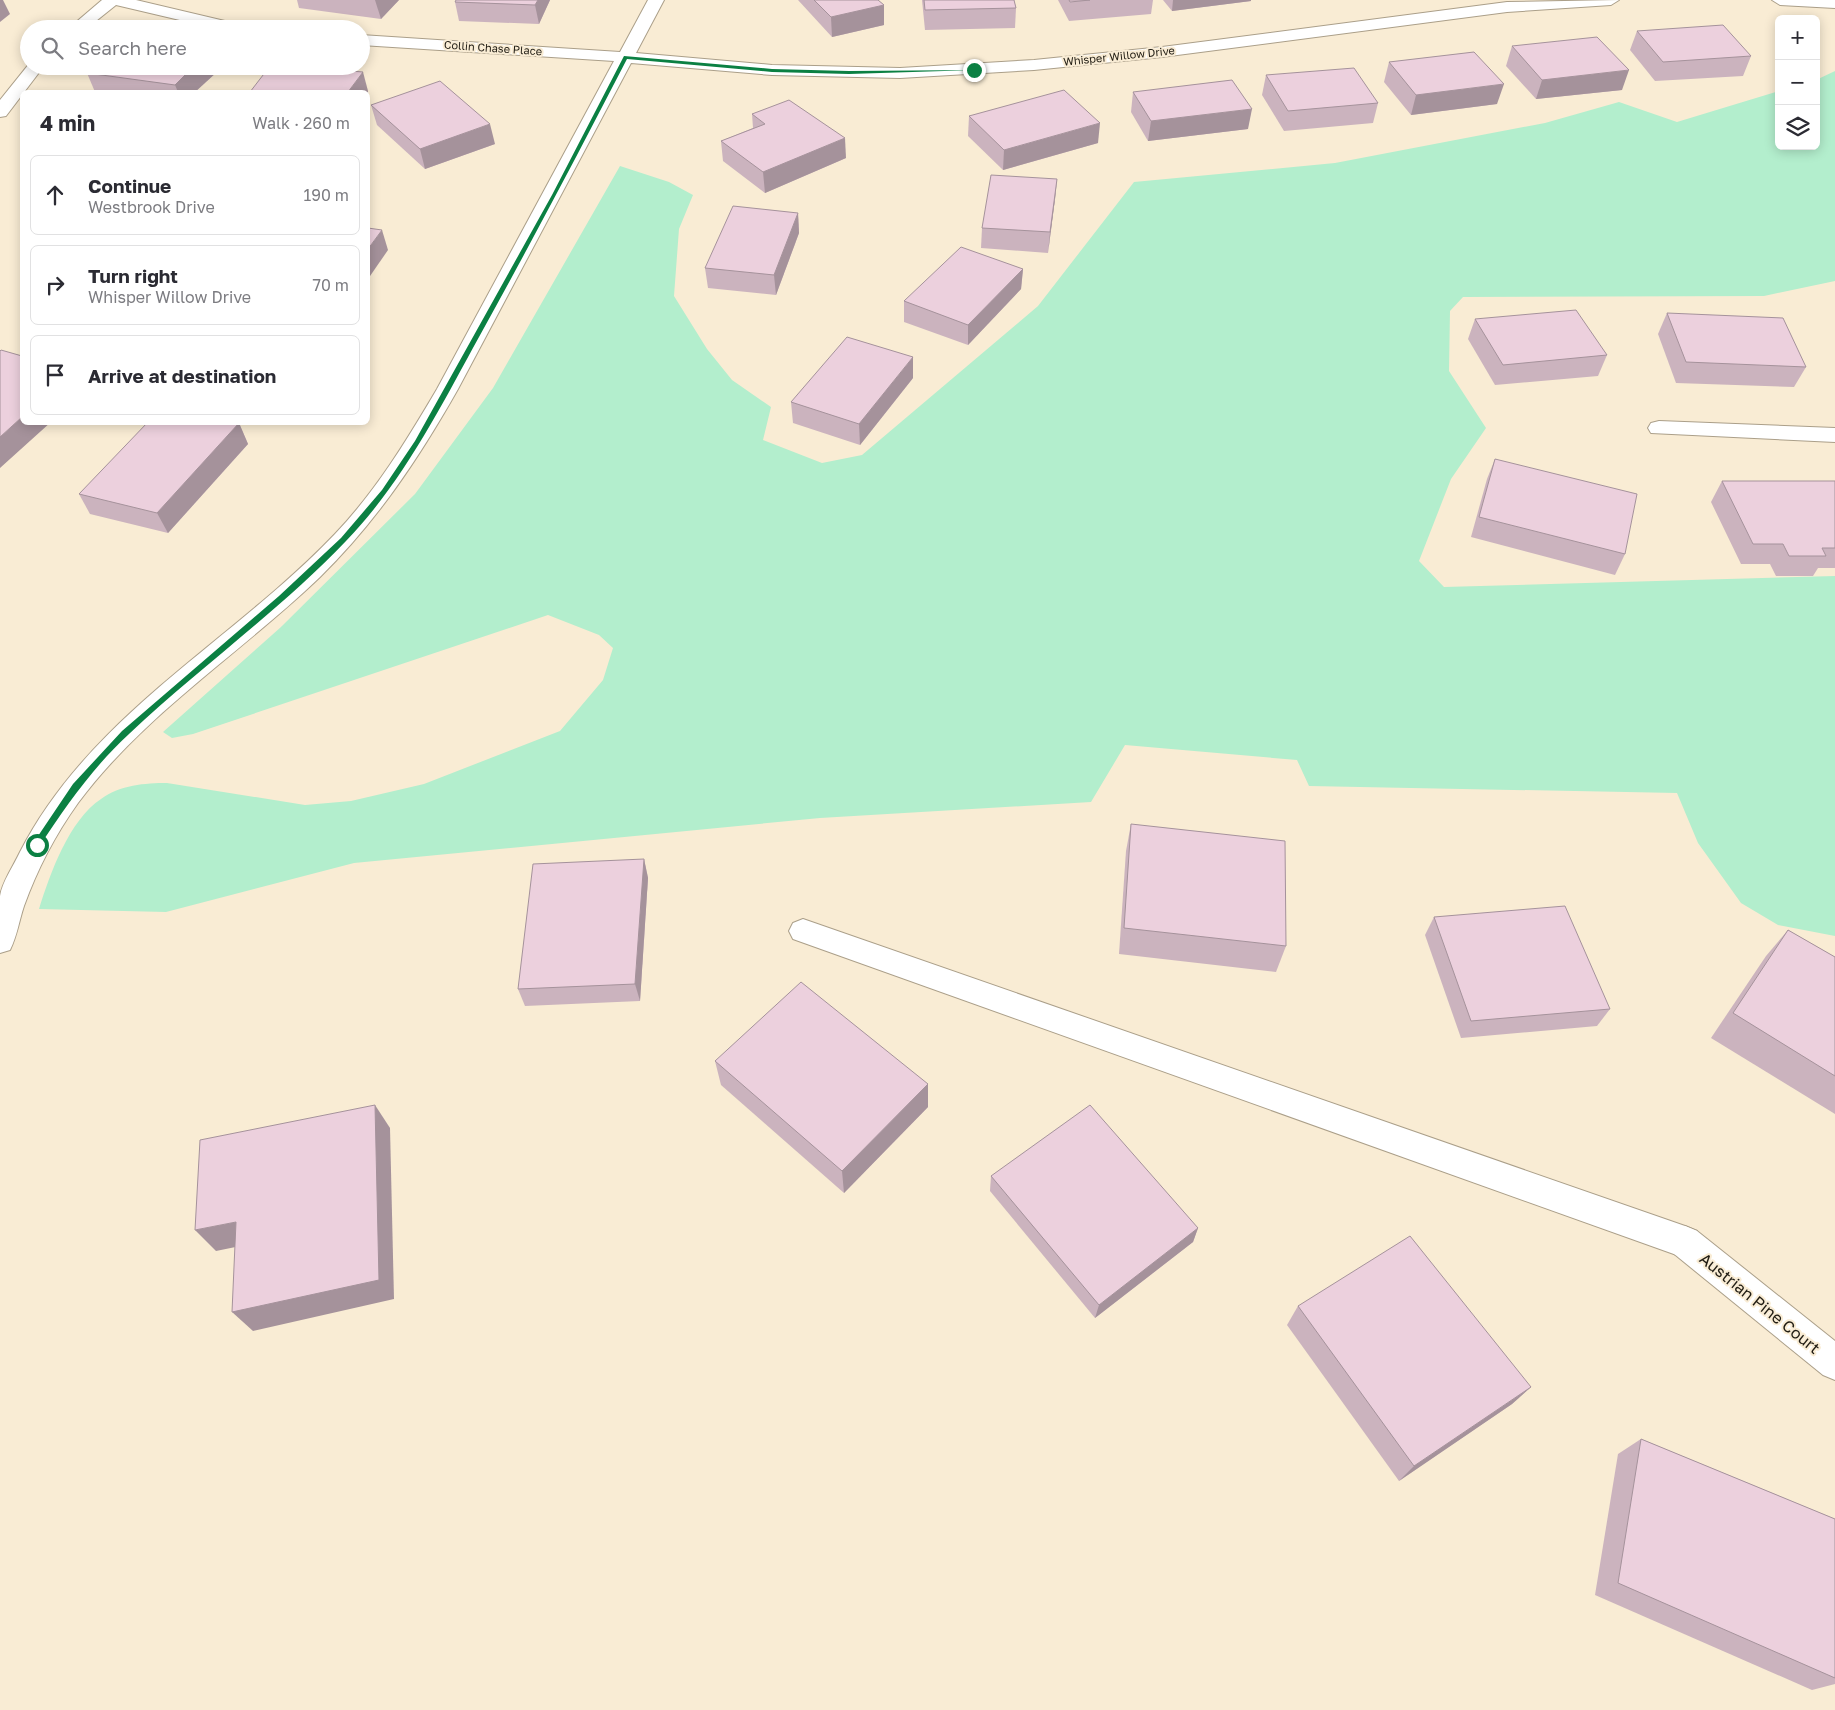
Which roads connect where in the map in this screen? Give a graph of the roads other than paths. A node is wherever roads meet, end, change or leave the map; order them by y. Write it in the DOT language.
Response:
graph roads {
  1 [pos="114,0"];
  2 [pos="656,0"];
  3 [pos="1611,0"];
  4 [pos="1780,0"];
  5 [pos="1835,4"];
  6 [pos="88,20"];
  7 [pos="201,20"];
  8 [pos="370,41"];
  9 [pos="625,57"];
  10 [pos="29,75"];
  11 [pos="0,112"];
  12 [pos="1659,428"];
  13 [pos="1835,435"];
  14 [pos="803,931"];
  15 [pos="0,941"];
  16 [pos="1835,1363"];
  1 -- 6 [label="street"];
  1 -- 7 [label="street"];
  2 -- 9 [label="street"];
  3 -- 9 [label="street, Whisper Willow Drive"];
  4 -- 5 [label="street"];
  8 -- 9 [label="street, Collin Chase Place"];
  9 -- 15 [label="street"];
  10 -- 11 [label="street"];
  12 -- 13 [label="street"];
  14 -- 16 [label="street, Austrian Pine Court"];
}
